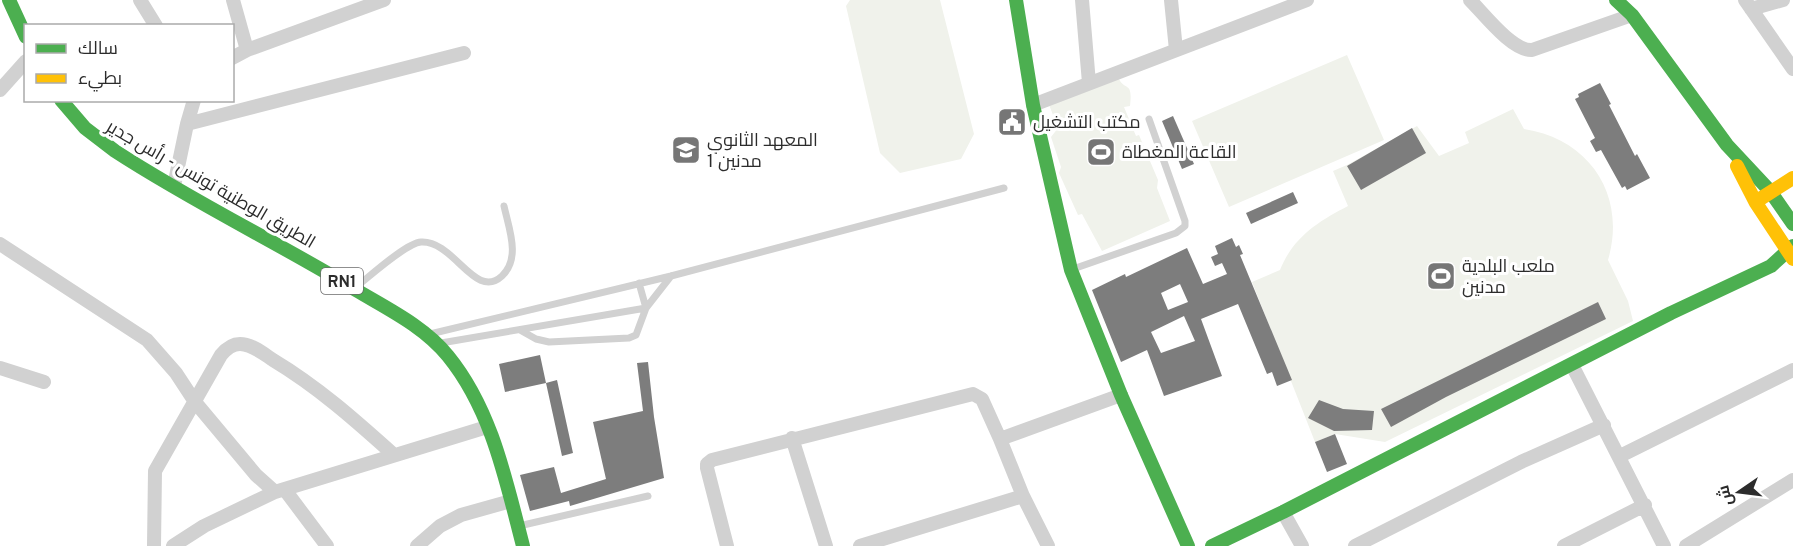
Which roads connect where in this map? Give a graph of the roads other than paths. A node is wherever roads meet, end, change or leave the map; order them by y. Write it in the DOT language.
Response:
graph roads {
  1 [pos="9,0"];
  2 [pos="140,0"];
  3 [pos="233,0"];
  4 [pos="384,0"];
  5 [pos="1016,0"];
  6 [pos="1082,0"];
  7 [pos="1171,0"];
  8 [pos="1307,0"];
  9 [pos="1470,0"];
  10 [pos="1616,0"];
  11 [pos="1783,0"];
  12 [pos="1748,4"];
  13 [pos="1632,15"];
  14 [pos="155,24"];
  15 [pos="24,33"];
  16 [pos="247,50"];
  17 [pos="1176,50"];
  18 [pos="464,53"];
  19 [pos="234,57"];
  20 [pos="24,63"];
  21 [pos="1793,69"];
  22 [pos="1089,83"];
  23 [pos="0,90"];
  24 [pos="63,102"];
  25 [pos="193,102"];
  26 [pos="1033,105"];
  27 [pos="1149,119"];
  28 [pos="187,124"];
  29 [pos="1726,145"];
  30 [pos="1793,178"];
  31 [pos="174,186"];
  32 [pos="1004,188"];
  33 [pos="1770,191"];
  34 [pos="1756,203"];
  35 [pos="504,206"];
  36 [pos="1793,224"];
  37 [pos="0,244"];
  38 [pos="1791,252"];
  39 [pos="1771,266"];
  40 [pos="1793,266"];
  41 [pos="1071,270"];
  42 [pos="671,276"];
  43 [pos="639,283"];
  44 [pos="354,288"];
  45 [pos="646,308"];
  46 [pos="520,330"];
  47 [pos="432,339"];
  48 [pos="1572,365"];
  49 [pos="0,368"];
  50 [pos="1793,370"];
  51 [pos="44,382"];
  52 [pos="1121,395"];
  53 [pos="195,402"];
  54 [pos="1604,425"];
  55 [pos="487,427"];
  56 [pos="792,438"];
  57 [pos="1000,439"];
  58 [pos="394,455"];
  59 [pos="1620,456"];
  60 [pos="1793,480"];
  61 [pos="280,491"];
  62 [pos="648,496"];
  63 [pos="1023,496"];
  64 [pos="511,501"];
  65 [pos="1645,506"];
  66 [pos="1283,512"];
  67 [pos="518,526"];
  68 [pos="154,546"];
  69 [pos="173,546"];
  70 [pos="327,546"];
  71 [pos="417,546"];
  72 [pos="523,546"];
  73 [pos="727,546"];
  74 [pos="826,546"];
  75 [pos="860,546"];
  76 [pos="1048,546"];
  77 [pos="1188,546"];
  78 [pos="1212,546"];
  79 [pos="1302,546"];
  80 [pos="1355,546"];
  81 [pos="1564,546"];
  82 [pos="1664,546"];
  83 [pos="1686,546"];
  1 -- 15 [label="street"];
  2 -- 14 [label="street"];
  3 -- 16 [label="street"];
  4 -- 16 [label="street"];
  5 -- 26 [label="street"];
  6 -- 22 [label="street"];
  7 -- 17 [label="street"];
  8 -- 17 [label="street"];
  9 -- 13 [label="street"];
  10 -- 13 [label="street"];
  11 -- 12 [label="street"];
  12 -- 21 [label="street"];
  13 -- 29 [label="street"];
  16 -- 19 [label="street"];
  17 -- 22 [label="street"];
  18 -- 28 [label="street"];
  20 -- 23 [label="street"];
  22 -- 26 [label="street"];
  24 -- 31 [label="street, الطريق الوطنية تونس - رأس جدير / RN1"];
  25 -- 28 [label="street"];
  26 -- 41 [label="street"];
  27 -- 41 [label="lane"];
  28 -- 31 [label="street"];
  29 -- 33 [label="street"];
  29 -- 34 [label="street"];
  30 -- 33 [label="street"];
  31 -- 44 [label="street, الطريق الوطنية تونس - رأس جدير / RN1"];
  32 -- 42 [label="lane"];
  33 -- 34 [label="street"];
  33 -- 36 [label="street"];
  34 -- 38 [label="street"];
  35 -- 44 [label="lane"];
  37 -- 53 [label="street"];
  38 -- 39 [label="street"];
  39 -- 40 [label="street"];
  39 -- 48 [label="street"];
  41 -- 52 [label="street"];
  42 -- 43 [label="lane"];
  42 -- 45 [label="lane"];
  43 -- 45 [label="lane"];
  43 -- 47 [label="lane"];
  44 -- 47 [label="street, الطريق الوطنية تونس - رأس جدير / RN1"];
  45 -- 46 [label="lane"];
  45 -- 46 [label="lane"];
  46 -- 47 [label="lane"];
  47 -- 55 [label="street, الطريق الوطنية تونس - رأس جدير / RN1"];
  48 -- 54 [label="street"];
  48 -- 66 [label="street"];
  49 -- 51 [label="street"];
  50 -- 59 [label="street"];
  52 -- 57 [label="street"];
  52 -- 77 [label="street"];
  53 -- 58 [label="street"];
  53 -- 61 [label="street"];
  53 -- 68 [label="street"];
  54 -- 59 [label="street"];
  54 -- 80 [label="street"];
  55 -- 58 [label="street"];
  55 -- 64 [label="street, الطريق الوطنية تونس - رأس جدير / RN1"];
  56 -- 57 [label="street"];
  56 -- 73 [label="street"];
  56 -- 74 [label="street"];
  57 -- 63 [label="street"];
  58 -- 61 [label="street"];
  59 -- 65 [label="street"];
  60 -- 83 [label="street"];
  61 -- 69 [label="street"];
  61 -- 70 [label="street"];
  62 -- 67 [label="lane"];
  63 -- 75 [label="street"];
  63 -- 76 [label="street"];
  64 -- 67 [label="street, الطريق الوطنية تونس - رأس جدير / RN1"];
  64 -- 71 [label="street"];
  65 -- 81 [label="street"];
  65 -- 82 [label="street"];
  66 -- 78 [label="street"];
  66 -- 79 [label="street"];
  67 -- 72 [label="street, الطريق الوطنية تونس - رأس جدير / RN1"];
}
